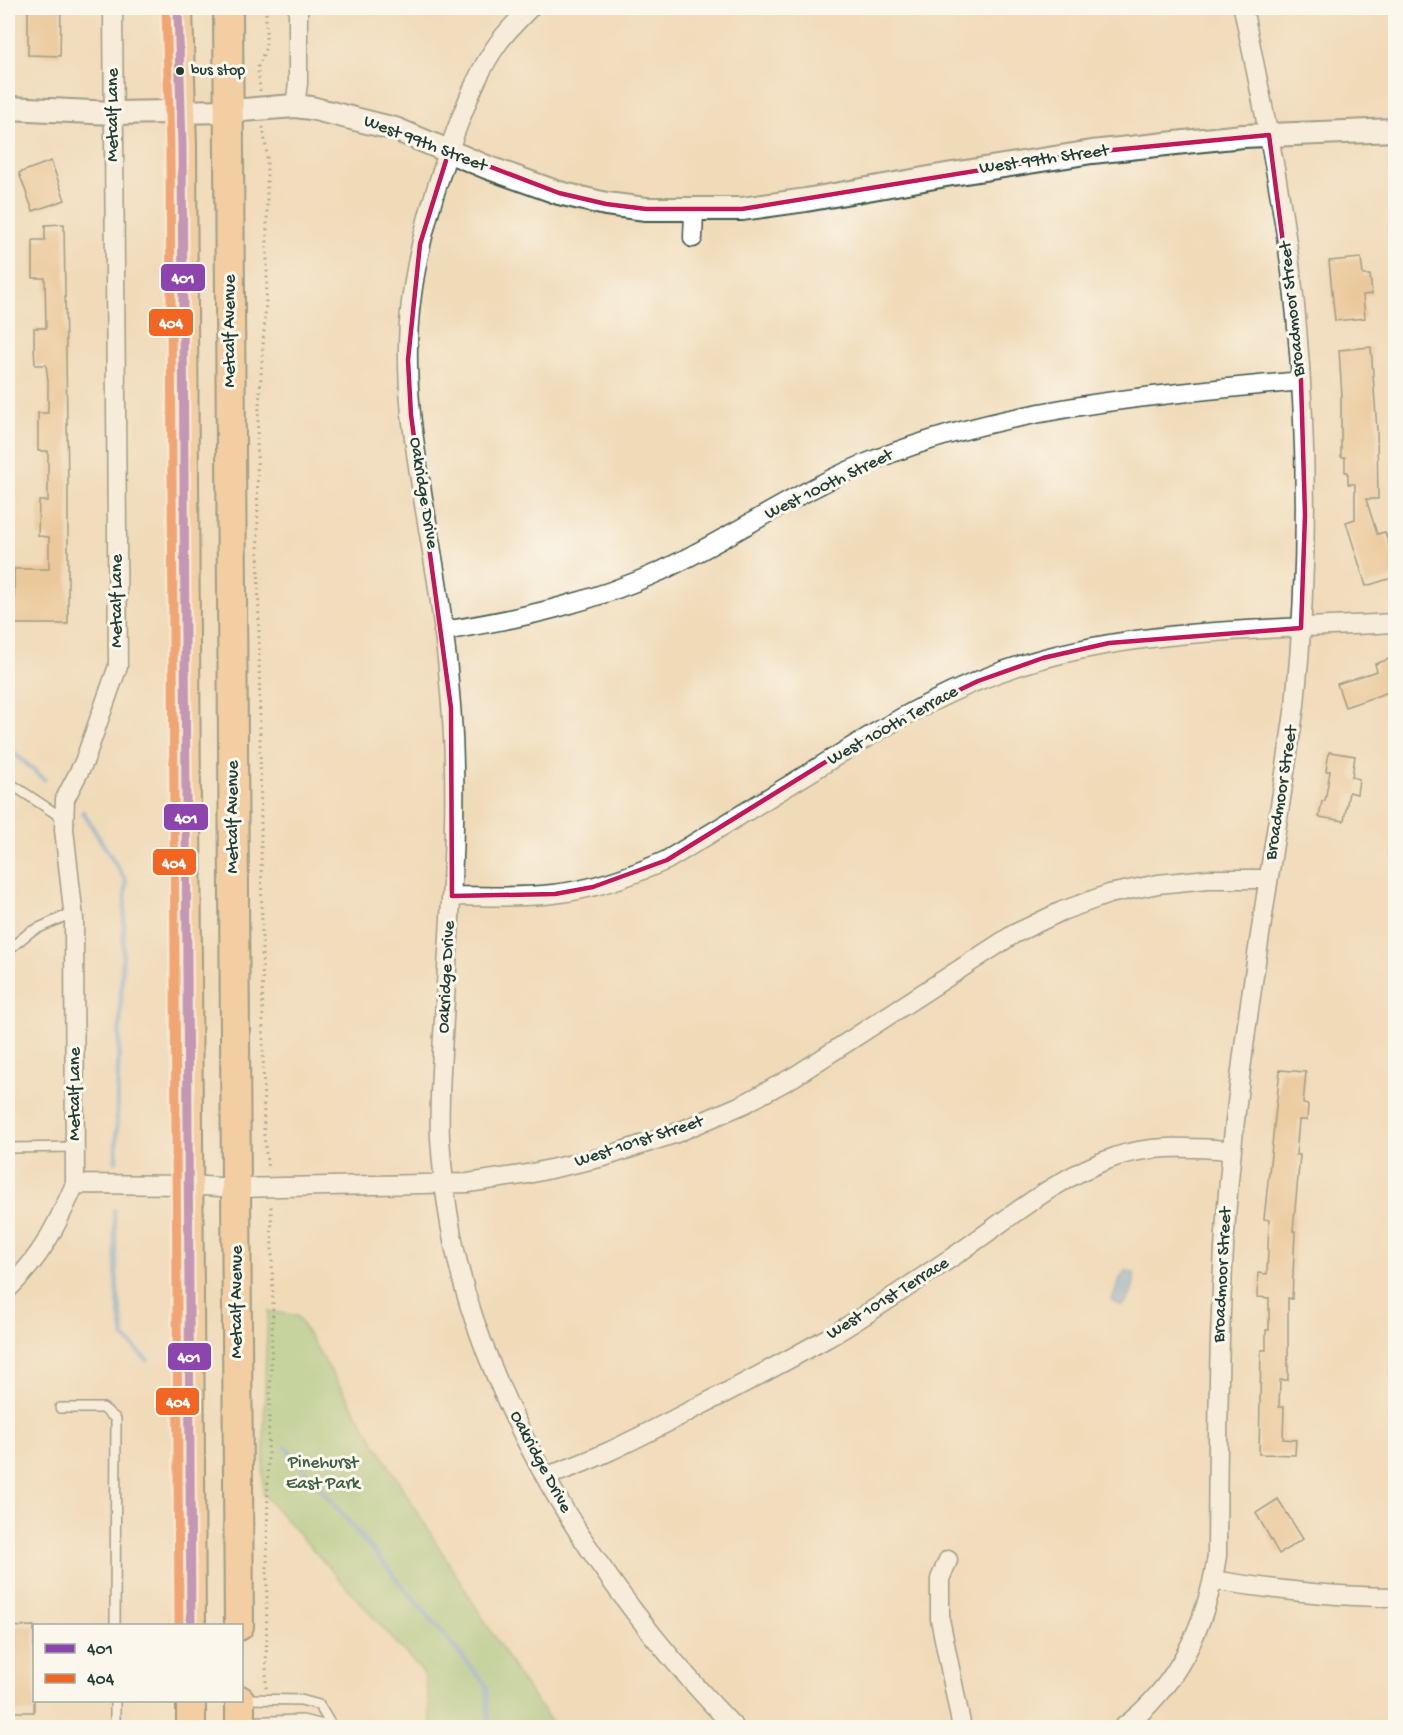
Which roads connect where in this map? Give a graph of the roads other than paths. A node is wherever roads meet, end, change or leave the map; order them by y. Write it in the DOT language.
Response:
graph roads {
  1 [pos="113,8"];
  2 [pos="178,8"];
  3 [pos="228,8"];
  4 [pos="298,8"];
  5 [pos="530,8"];
  6 [pos="1243,8"];
  7 [pos="295,106"];
  8 [pos="8,108"];
  9 [pos="229,111"];
  10 [pos="181,112"];
  11 [pos="113,113"];
  12 [pos="1395,130"];
  13 [pos="1269,135"];
  14 [pos="449,151"];
  15 [pos="694,210"];
  16 [pos="693,238"];
  17 [pos="1301,381"];
  18 [pos="1395,623"];
  19 [pos="1301,628"];
  20 [pos="444,631"];
  21 [pos="8,783"];
  22 [pos="64,819"];
  23 [pos="1268,879"];
  24 [pos="452,896"];
  25 [pos="74,912"];
  26 [pos="8,950"];
  27 [pos="8,1106"];
  28 [pos="75,1147"];
  29 [pos="8,1148"];
  30 [pos="1232,1150"];
  31 [pos="75,1184"];
  32 [pos="445,1184"];
  33 [pos="188,1185"];
  34 [pos="236,1188"];
  35 [pos="8,1289"];
  36 [pos="60,1408"];
  37 [pos="546,1476"];
  38 [pos="948,1560"];
  39 [pos="1213,1580"];
  40 [pos="1395,1597"];
  41 [pos="116,1624"];
  42 [pos="191,1624"];
  43 [pos="239,1624"];
  44 [pos="115,1702"];
  45 [pos="191,1702"];
  46 [pos="240,1712"];
  47 [pos="333,1727"];
  48 [pos="115,1728"];
  49 [pos="191,1728"];
  50 [pos="735,1728"];
  51 [pos="962,1728"];
  52 [pos="1122,1728"];
  1 -- 11 [label="street, Metcalf Lane"];
  2 -- 10 [label="main road"];
  3 -- 9 [label="main road, Metcalf Avenue"];
  4 -- 7 [label="street"];
  5 -- 14 [label="street, Oakridge Drive"];
  6 -- 13 [label="street, Broadmoor Street"];
  7 -- 9 [label="street, West 99th Street"];
  7 -- 14 [label="street, West 99th Street"];
  8 -- 11 [label="street, West 99th Street"];
  9 -- 10 [label="street, West 99th Street"];
  9 -- 34 [label="main road, Metcalf Avenue"];
  10 -- 11 [label="street, West 99th Street"];
  10 -- 33 [label="main road"];
  11 -- 22 [label="street, Metcalf Lane"];
  12 -- 13 [label="street, West 99th Street"];
  13 -- 15 [label="street, West 99th Street"];
  13 -- 17 [label="street, Broadmoor Street"];
  14 -- 15 [label="street, West 99th Street"];
  14 -- 20 [label="street, Oakridge Drive"];
  15 -- 16 [label="street"];
  17 -- 19 [label="street, Broadmoor Street"];
  17 -- 20 [label="street, West 100th Street"];
  18 -- 19 [label="street, West 100th Terrace"];
  19 -- 23 [label="street, Broadmoor Street"];
  19 -- 24 [label="street, West 100th Terrace"];
  20 -- 24 [label="street, Oakridge Drive"];
  21 -- 22 [label="lane"];
  22 -- 25 [label="street, Metcalf Lane"];
  23 -- 30 [label="street, Broadmoor Street"];
  23 -- 32 [label="street, West 101st Street"];
  24 -- 32 [label="street, Oakridge Drive"];
  25 -- 26 [label="lane"];
  25 -- 28 [label="street, Metcalf Lane"];
  27 -- 29 [label="lane"];
  28 -- 29 [label="lane"];
  28 -- 31 [label="street, Metcalf Lane"];
  30 -- 37 [label="street, West 101st Terrace"];
  30 -- 39 [label="street, Broadmoor Street"];
  31 -- 33 [label="street, West 101st Street"];
  31 -- 35 [label="street"];
  32 -- 34 [label="street, West 101st Street"];
  32 -- 37 [label="street, Oakridge Drive"];
  33 -- 34 [label="street, West 101st Street"];
  33 -- 42 [label="main road"];
  34 -- 43 [label="main road, Metcalf Avenue"];
  36 -- 41 [label="lane"];
  37 -- 50 [label="street, Oakridge Drive"];
  38 -- 51 [label="street"];
  39 -- 40 [label="street"];
  39 -- 52 [label="street, Broadmoor Street"];
  44 -- 48 [label="lane"];
  45 -- 49 [label="main road"];
  46 -- 47 [label="lane"];
  46 -- 47 [label="lane"];
}
